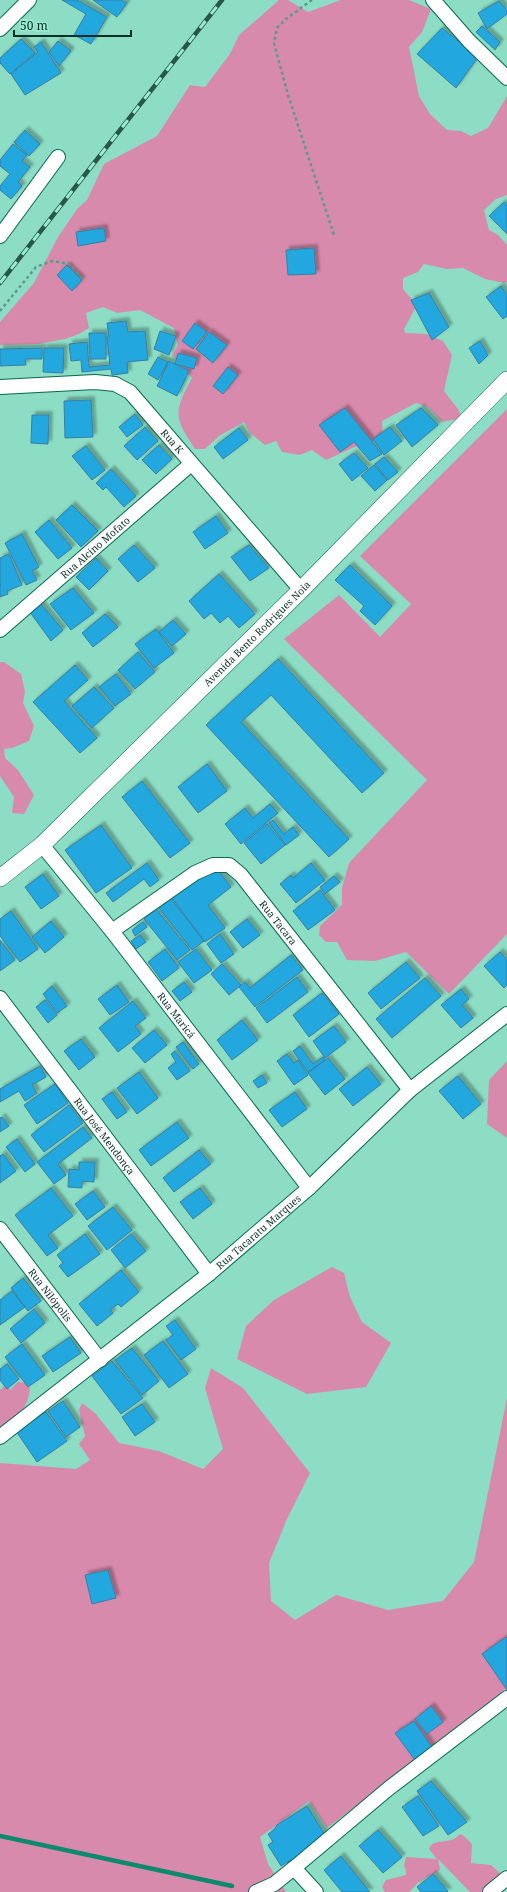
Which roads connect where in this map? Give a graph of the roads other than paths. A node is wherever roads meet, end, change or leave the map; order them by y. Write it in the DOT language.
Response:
graph roads {
  1 [pos="29,0"];
  2 [pos="433,0"];
  3 [pos="0,29"];
  4 [pos="507,78"];
  5 [pos="58,157"];
  6 [pos="0,236"];
  7 [pos="507,380"];
  8 [pos="0,387"];
  9 [pos="191,464"];
  10 [pos="301,590"];
  11 [pos="0,630"];
  12 [pos="42,845"];
  13 [pos="0,878"];
  14 [pos="112,931"];
  15 [pos="0,998"];
  16 [pos="507,1014"];
  17 [pos="410,1090"];
  18 [pos="309,1188"];
  19 [pos="0,1229"];
  20 [pos="209,1274"];
  21 [pos="100,1360"];
  22 [pos="0,1437"];
  23 [pos="507,1698"];
  24 [pos="294,1868"];
  25 [pos="507,1878"];
  26 [pos="256,1892"];
  27 [pos="316,1892"];
  28 [pos="490,1892"];
  1 -- 3 [label="street"];
  2 -- 4 [label="street"];
  5 -- 6 [label="street"];
  7 -- 10 [label="street, Avenida Bento Rodrigues Noia"];
  8 -- 9 [label="street, Rua K"];
  9 -- 10 [label="street, Rua K"];
  9 -- 11 [label="street, Rua Alcino Mofato"];
  10 -- 12 [label="street, Avenida Bento Rodrigues Noia"];
  12 -- 13 [label="street, Avenida Bento Rodrigues Noia"];
  12 -- 14 [label="street, Rua Maricá"];
  14 -- 17 [label="street, Rua Tacara"];
  14 -- 18 [label="street, Rua Maricá"];
  15 -- 20 [label="street, Rua José Mendonça"];
  16 -- 17 [label="street, Rua Tacaratu Marques"];
  17 -- 18 [label="street, Rua Tacaratu Marques"];
  18 -- 20 [label="street, Rua Tacaratu Marques"];
  19 -- 21 [label="street, Rua Nilópolis"];
  20 -- 21 [label="street, Rua Tacaratu Marques"];
  21 -- 22 [label="street, Rua Tacaratu Marques"];
  23 -- 24 [label="street"];
  24 -- 26 [label="street"];
  24 -- 27 [label="street"];
  25 -- 28 [label="street"];
}
